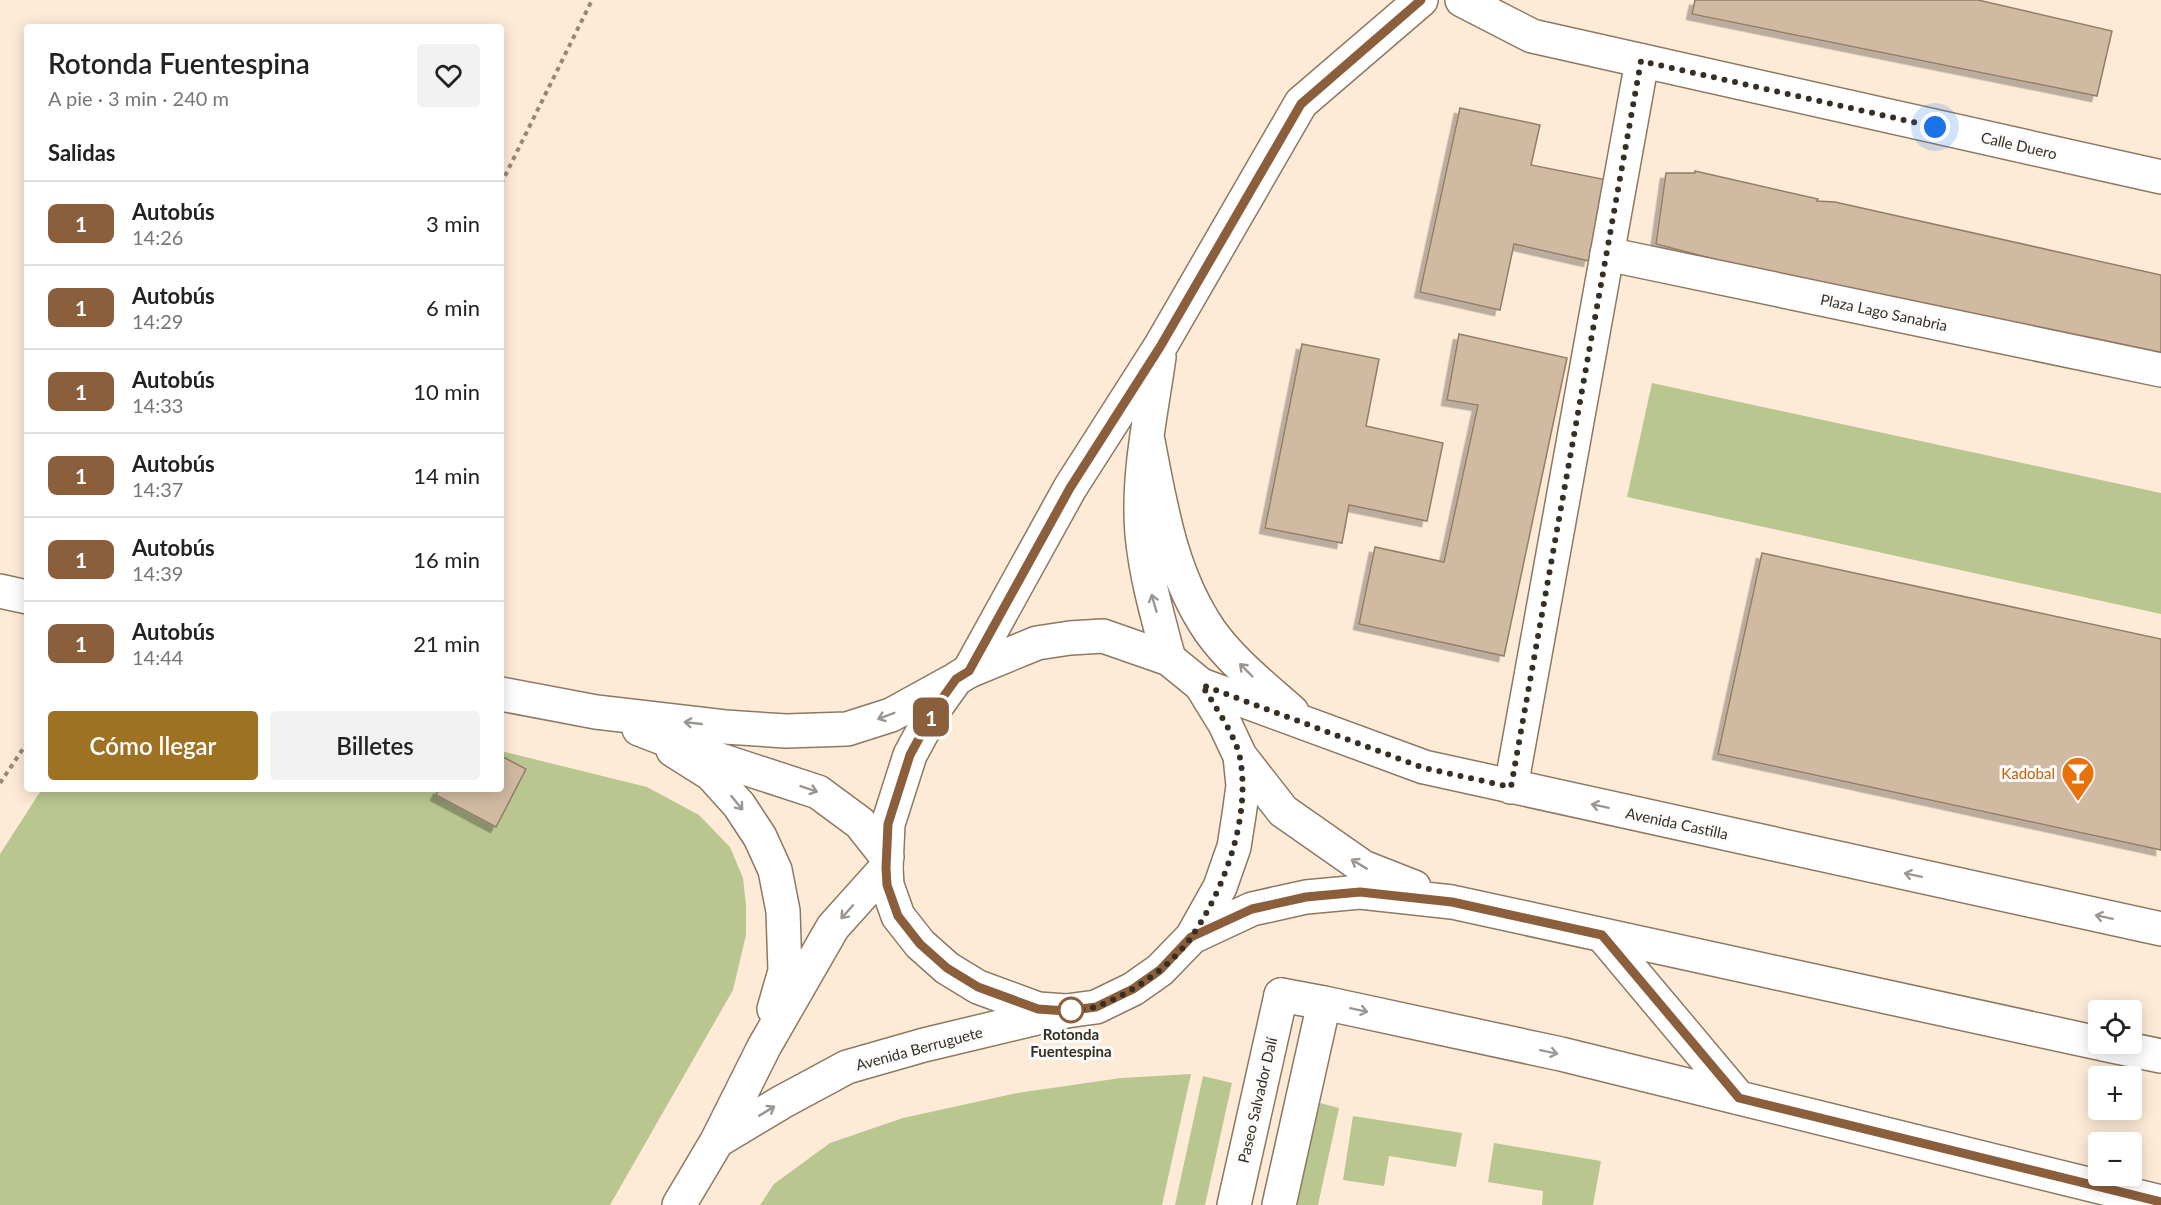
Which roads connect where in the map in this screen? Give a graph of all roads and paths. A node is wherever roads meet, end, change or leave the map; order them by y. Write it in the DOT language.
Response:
graph roads {
  1 [pos="592,0"];
  2 [pos="1421,0"];
  3 [pos="1462,0"];
  4 [pos="1641,61"];
  5 [pos="2161,177"];
  6 [pos="504,178"];
  7 [pos="1607,254"];
  8 [pos="1160,347"];
  9 [pos="2161,370"];
  10 [pos="1148,441"];
  11 [pos="0,591"];
  12 [pos="24,596"];
  13 [pos="1169,659"];
  14 [pos="963,675"];
  15 [pos="1202,685"];
  16 [pos="504,695"];
  17 [pos="596,712"];
  18 [pos="1304,723"];
  19 [pos="641,730"];
  20 [pos="24,747"];
  21 [pos="1240,756"];
  22 [pos="0,783"];
  23 [pos="1511,787"];
  24 [pos="886,863"];
  25 [pos="1452,902"];
  26 [pos="2161,929"];
  27 [pos="1602,935"];
  28 [pos="1191,937"];
  29 [pos="1324,1003"];
  30 [pos="1066,1011"];
  31 [pos="2088,1041"];
  32 [pos="764,1047"];
  33 [pos="2142,1052"];
  34 [pos="2161,1056"];
  35 [pos="1739,1098"];
  36 [pos="717,1141"];
  37 [pos="2161,1202"];
  38 [pos="679,1205"];
  39 [pos="1234,1205"];
  40 [pos="1279,1205"];
  1 -- 6 [label="path"];
  2 -- 8 [label="street"];
  3 -- 4 [label="street, Calle Duero"];
  4 -- 5 [label="street, Calle Duero"];
  4 -- 7 [label="street"];
  7 -- 9 [label="street, Plaza Lago Sanabria"];
  7 -- 23 [label="street"];
  8 -- 10 [label="street"];
  8 -- 14 [label="street"];
  13 -- 10 [label="street, one-way"];
  18 -- 10 [label="street, one-way"];
  11 -- 12 [label="street"];
  13 -- 14 [label="street"];
  13 -- 15 [label="street"];
  14 -- 17 [label="street, one-way"];
  14 -- 24 [label="street"];
  15 -- 18 [label="street, Avenida Castilla"];
  15 -- 21 [label="street"];
  16 -- 17 [label="street"];
  17 -- 19 [label="street"];
  18 -- 23 [label="street, Avenida Castilla"];
  19 -- 24 [label="street, one-way"];
  19 -- 32 [label="street, one-way"];
  20 -- 22 [label="path"];
  25 -- 21 [label="street, one-way"];
  21 -- 28 [label="street"];
  26 -- 23 [label="street, Avenida Castilla, one-way"];
  24 -- 30 [label="street"];
  24 -- 32 [label="street, Avenida Berruguete, one-way"];
  25 -- 27 [label="street"];
  25 -- 28 [label="street"];
  27 -- 31 [label="street"];
  27 -- 35 [label="street"];
  28 -- 30 [label="street"];
  29 -- 35 [label="street, one-way"];
  29 -- 39 [label="street, Paseo Salvador Dalí"];
  29 -- 40 [label="street"];
  36 -- 30 [label="street, Avenida Berruguete, one-way"];
  32 -- 36 [label="street, Avenida Berruguete"];
  33 -- 34 [label="street"];
  35 -- 37 [label="street"];
  36 -- 38 [label="street, Avenida Berruguete"];
}
